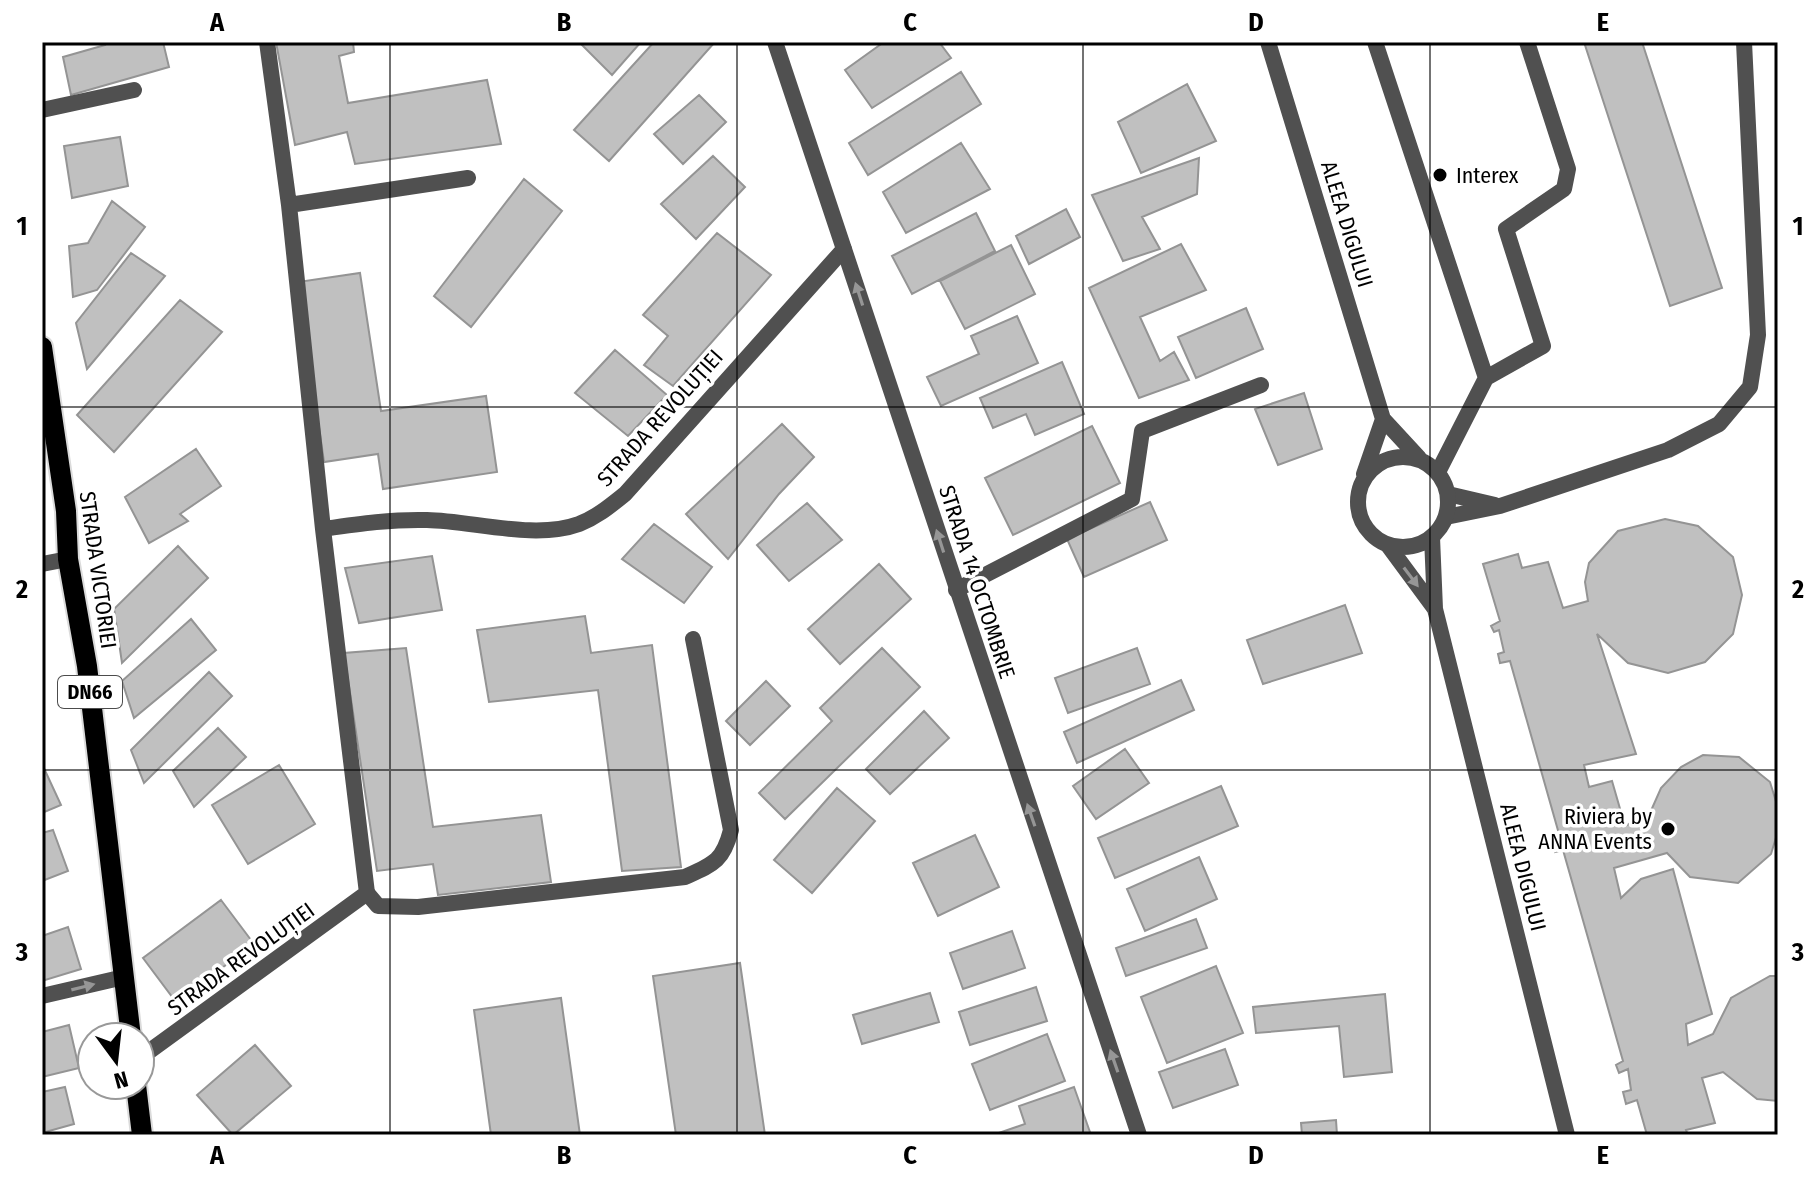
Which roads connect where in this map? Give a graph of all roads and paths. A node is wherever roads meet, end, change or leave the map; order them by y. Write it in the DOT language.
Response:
graph roads {
  1 [pos="267,42"];
  2 [pos="775,42"];
  3 [pos="1268,42"];
  4 [pos="1375,42"];
  5 [pos="1527,42"];
  6 [pos="1744,42"];
  7 [pos="134,90"];
  8 [pos="42,110"];
  9 [pos="468,178"];
  10 [pos="289,205"];
  11 [pos="844,249"];
  12 [pos="42,347"];
  13 [pos="1486,378"];
  14 [pos="1261,385"];
  15 [pos="1383,419"];
  16 [pos="1419,458"];
  17 [pos="1438,472"];
  18 [pos="1359,486"];
  19 [pos="1448,494"];
  20 [pos="1500,506"];
  21 [pos="1446,517"];
  22 [pos="323,529"];
  23 [pos="1432,537"];
  24 [pos="1387,544"];
  25 [pos="68,559"];
  26 [pos="42,564"];
  27 [pos="956,590"];
  28 [pos="1435,609"];
  29 [pos="693,639"];
  30 [pos="367,893"];
  31 [pos="124,977"];
  32 [pos="42,996"];
  33 [pos="129,1021"];
  34 [pos="156,1046"];
  35 [pos="138,1101"];
  36 [pos="142,1135"];
  37 [pos="1139,1135"];
  38 [pos="1567,1135"];
  1 -- 10 [label="street"];
  2 -- 11 [label="street, STRADA 14 OCTOMBRIE"];
  3 -- 15 [label="street, ALEEA DIGULUI"];
  4 -- 13 [label="street"];
  5 -- 13 [label="street"];
  6 -- 20 [label="street"];
  7 -- 8 [label="street"];
  9 -- 10 [label="street"];
  10 -- 22 [label="street"];
  11 -- 22 [label="street, STRADA REVOLUȚIEI"];
  27 -- 11 [label="street, STRADA 14 OCTOMBRIE, one-way"];
  12 -- 25 [label="main road, STRADA VICTORIEI / DN66"];
  13 -- 17 [label="street"];
  14 -- 27 [label="street"];
  15 -- 16 [label="street, ALEEA DIGULUI"];
  15 -- 18 [label="street"];
  16 -- 17 [label="street"];
  16 -- 18 [label="street"];
  17 -- 19 [label="street"];
  18 -- 24 [label="street"];
  19 -- 20 [label="street"];
  19 -- 21 [label="street"];
  20 -- 21 [label="street"];
  21 -- 23 [label="street"];
  22 -- 30 [label="street"];
  23 -- 24 [label="street"];
  23 -- 28 [label="street, ALEEA DIGULUI"];
  24 -- 28 [label="street, ALEEA DIGULUI, one-way"];
  25 -- 26 [label="street"];
  25 -- 31 [label="main road, STRADA VICTORIEI / DN66"];
  37 -- 27 [label="street, STRADA 14 OCTOMBRIE, one-way"];
  28 -- 38 [label="street, ALEEA DIGULUI"];
  29 -- 30 [label="street"];
  30 -- 34 [label="street, STRADA REVOLUȚIEI"];
  32 -- 31 [label="street, one-way"];
  31 -- 33 [label="main road, STRADA VICTORIEI / DN66"];
  35 -- 36 [label="main road"];
}
